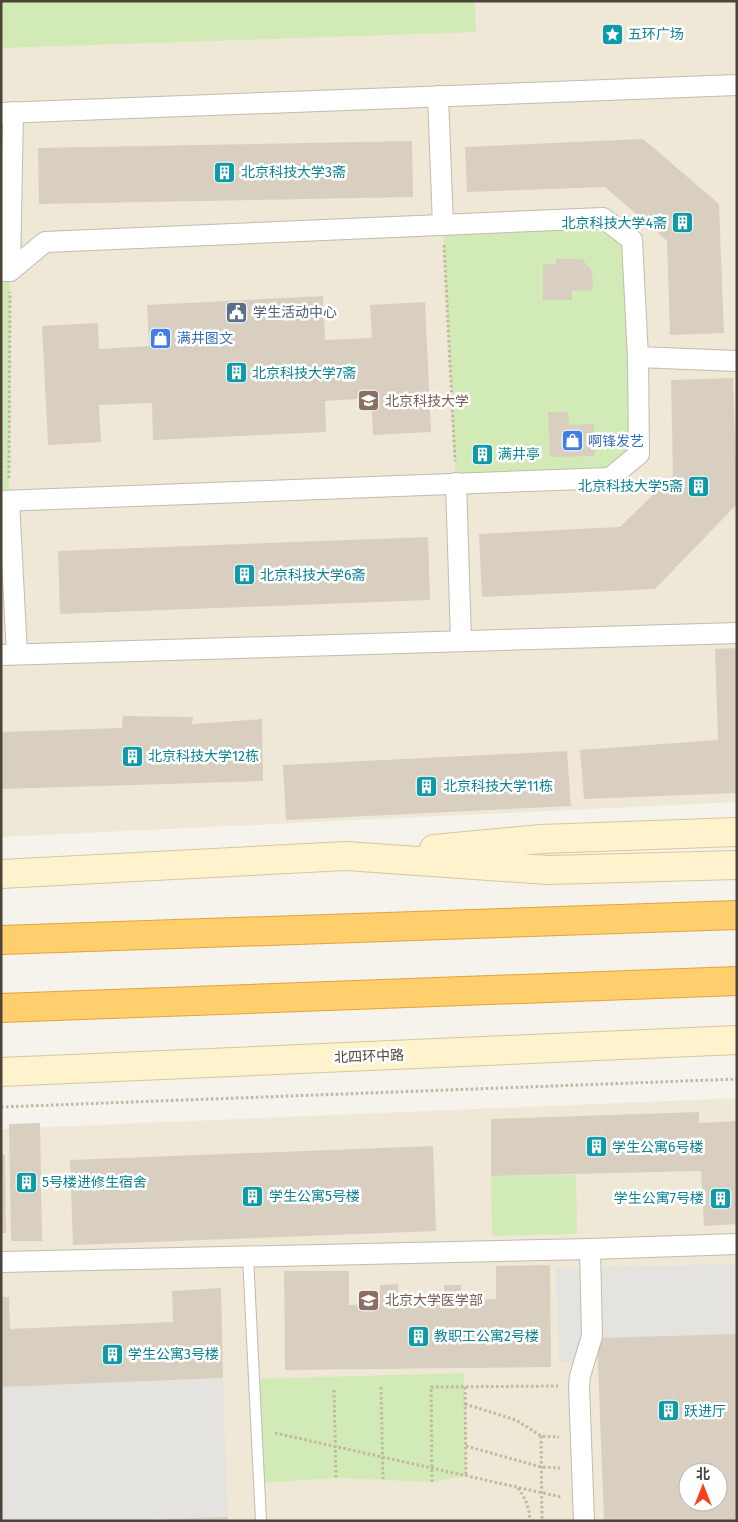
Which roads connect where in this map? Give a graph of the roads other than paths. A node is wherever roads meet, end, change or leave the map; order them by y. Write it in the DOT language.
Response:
graph roads {
  1 [pos="737,85"];
  2 [pos="438,96"];
  3 [pos="7,113"];
  4 [pos="443,225"];
  5 [pos="6,271"];
  6 [pos="638,357"];
  7 [pos="737,361"];
  8 [pos="456,483"];
  9 [pos="5,501"];
  10 [pos="737,633"];
  11 [pos="461,641"];
  12 [pos="9,654"];
  13 [pos="737,832"];
  14 [pos="346,856"];
  15 [pos="737,865"];
  16 [pos="1,874"];
  17 [pos="737,915"];
  18 [pos="1,940"];
  19 [pos="737,981"];
  20 [pos="1,1008"];
  21 [pos="737,1040"];
  22 [pos="1,1072"];
  23 [pos="737,1244"];
  24 [pos="590,1249"];
  25 [pos="248,1256"];
  26 [pos="1,1262"];
  27 [pos="576,1392"];
  28 [pos="261,1521"];
  29 [pos="577,1521"];
  30 [pos="584,1521"];
  1 -- 2 [label="street"];
  2 -- 3 [label="street"];
  2 -- 4 [label="street"];
  3 -- 5 [label="street"];
  4 -- 5 [label="street"];
  4 -- 6 [label="street"];
  6 -- 7 [label="street"];
  6 -- 8 [label="street"];
  8 -- 9 [label="street"];
  8 -- 11 [label="street"];
  9 -- 12 [label="street"];
  10 -- 11 [label="street"];
  11 -- 12 [label="street"];
  13 -- 14 [label="street"];
  14 -- 15 [label="street"];
  14 -- 16 [label="street"];
  17 -- 18 [label="highway"];
  19 -- 20 [label="highway"];
  21 -- 22 [label="street, 北四环中路"];
  23 -- 24 [label="street"];
  24 -- 25 [label="street"];
  24 -- 27 [label="street"];
  25 -- 26 [label="street"];
  25 -- 28 [label="lane"];
  27 -- 29 [label="street"];
  27 -- 30 [label="street"];
}
